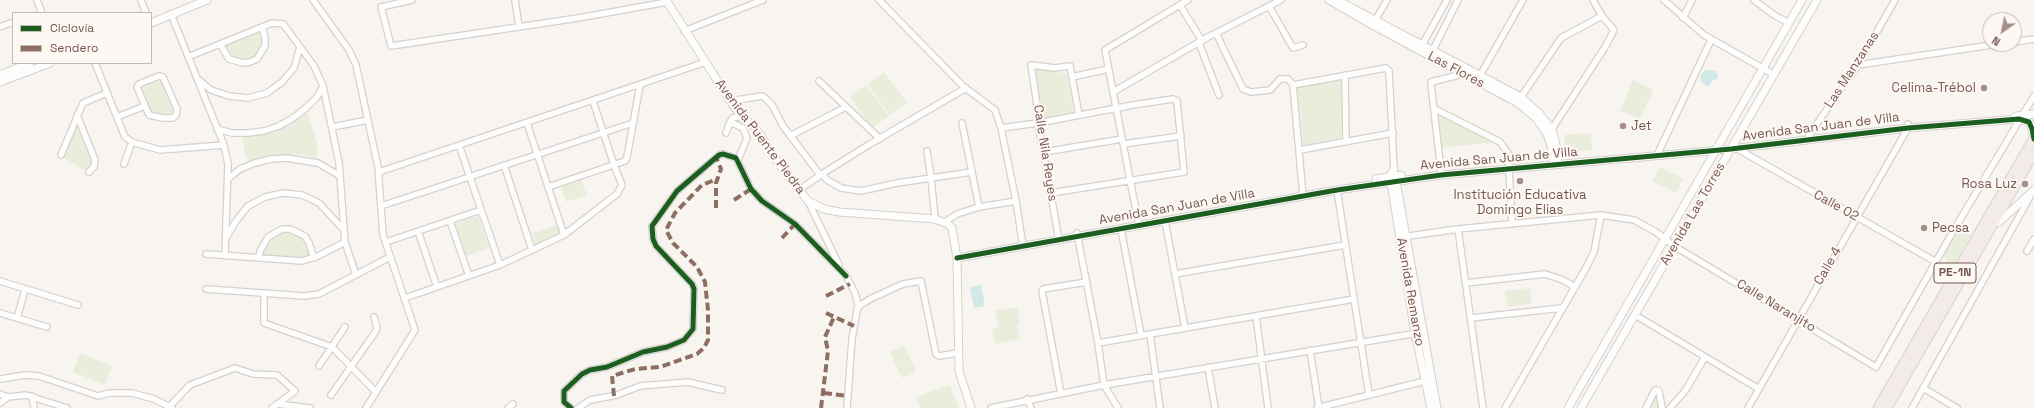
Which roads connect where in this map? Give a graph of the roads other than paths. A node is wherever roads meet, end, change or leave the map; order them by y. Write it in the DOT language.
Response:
graph roads {
  1 [pos="37,0"];
  2 [pos="141,0"];
  3 [pos="207,0"];
  4 [pos="314,0"];
  5 [pos="412,0"];
  6 [pos="515,0"];
  7 [pos="763,0"];
  8 [pos="879,0"];
  9 [pos="1188,0"];
  10 [pos="1281,0"];
  11 [pos="1329,0"];
  12 [pos="1338,0"];
  13 [pos="1387,0"];
  14 [pos="1447,0"];
  15 [pos="1458,0"];
  16 [pos="1523,0"];
  17 [pos="1593,0"];
  18 [pos="1664,0"];
  19 [pos="1692,0"];
  20 [pos="1754,0"];
  21 [pos="1802,0"];
  22 [pos="1817,0"];
  23 [pos="1895,0"];
  24 [pos="666,1"];
  25 [pos="1180,5"];
  26 [pos="1269,6"];
  27 [pos="39,12"];
  28 [pos="146,12"];
  29 [pos="171,14"];
  30 [pos="1602,16"];
  31 [pos="1683,18"];
  32 [pos="1376,20"];
  33 [pos="12,22"];
  34 [pos="152,23"];
  35 [pos="1789,23"];
  36 [pos="0,27"];
  37 [pos="262,27"];
  38 [pos="519,27"];
  39 [pos="684,31"];
  40 [pos="1216,33"];
  41 [pos="2034,39"];
  42 [pos="1711,40"];
  43 [pos="2022,41"];
  44 [pos="1200,42"];
  45 [pos="220,44"];
  46 [pos="1303,45"];
  47 [pos="1982,46"];
  48 [pos="300,47"];
  49 [pos="1421,48"];
  50 [pos="1431,54"];
  51 [pos="188,57"];
  52 [pos="706,62"];
  53 [pos="28,64"];
  54 [pos="47,64"];
  55 [pos="95,64"];
  56 [pos="1858,65"];
  57 [pos="1108,69"];
  58 [pos="1762,69"];
  59 [pos="1463,74"];
  60 [pos="1773,74"];
  61 [pos="0,75"];
  62 [pos="1345,75"];
  63 [pos="196,77"];
  64 [pos="1072,77"];
  65 [pos="1478,78"];
  66 [pos="819,81"];
  67 [pos="0,82"];
  68 [pos="1293,84"];
  69 [pos="640,85"];
  70 [pos="323,86"];
  71 [pos="966,88"];
  72 [pos="107,92"];
  73 [pos="1113,92"];
  74 [pos="1219,95"];
  75 [pos="2034,96"];
  76 [pos="1521,97"];
  77 [pos="593,101"];
  78 [pos="730,101"];
  79 [pos="145,106"];
  80 [pos="846,107"];
  81 [pos="1116,108"];
  82 [pos="1435,109"];
  83 [pos="2034,114"];
  84 [pos="77,115"];
  85 [pos="741,116"];
  86 [pos="1079,116"];
  87 [pos="117,117"];
  88 [pos="2021,117"];
  89 [pos="368,120"];
  90 [pos="730,122"];
  91 [pos="527,123"];
  92 [pos="633,123"];
  93 [pos="962,123"];
  94 [pos="1038,123"];
  95 [pos="1908,126"];
  96 [pos="332,128"];
  97 [pos="1001,128"];
  98 [pos="217,129"];
  99 [pos="603,132"];
  100 [pos="1549,132"];
  101 [pos="726,133"];
  102 [pos="1393,133"];
  103 [pos="790,136"];
  104 [pos="1181,136"];
  105 [pos="1809,137"];
  106 [pos="2034,138"];
  107 [pos="880,139"];
  108 [pos="132,142"];
  109 [pos="1123,142"];
  110 [pos="1346,142"];
  111 [pos="224,145"];
  112 [pos="459,145"];
  113 [pos="1733,147"];
  114 [pos="1717,148"];
  115 [pos="1300,150"];
  116 [pos="926,151"];
  117 [pos="1044,152"];
  118 [pos="1659,153"];
  119 [pos="537,154"];
  120 [pos="61,155"];
  121 [pos="2033,158"];
  122 [pos="738,160"];
  123 [pos="1556,163"];
  124 [pos="124,164"];
  125 [pos="504,165"];
  126 [pos="614,165"];
  127 [pos="1509,167"];
  128 [pos="1441,171"];
  129 [pos="89,172"];
  130 [pos="379,172"];
  131 [pos="972,172"];
  132 [pos="821,174"];
  133 [pos="340,176"];
  134 [pos="470,176"];
  135 [pos="1393,177"];
  136 [pos="932,178"];
  137 [pos="228,179"];
  138 [pos="1130,180"];
  139 [pos="548,187"];
  140 [pos="799,190"];
  141 [pos="1337,190"];
  142 [pos="2034,190"];
  143 [pos="1051,193"];
  144 [pos="1303,194"];
  145 [pos="808,201"];
  146 [pos="1016,201"];
  147 [pos="381,206"];
  148 [pos="979,207"];
  149 [pos="481,210"];
  150 [pos="1601,215"];
  151 [pos="1857,218"];
  152 [pos="935,219"];
  153 [pos="450,221"];
  154 [pos="1165,221"];
  155 [pos="945,222"];
  156 [pos="1512,223"];
  157 [pos="1139,224"];
  158 [pos="1994,224"];
  159 [pos="343,229"];
  160 [pos="1122,229"];
  161 [pos="1458,229"];
  162 [pos="418,231"];
  163 [pos="564,235"];
  164 [pos="1078,235"];
  165 [pos="1403,237"];
  166 [pos="226,238"];
  167 [pos="1059,238"];
  168 [pos="1665,239"];
  169 [pos="2034,239"];
  170 [pos="345,242"];
  171 [pos="386,242"];
  172 [pos="1023,244"];
  173 [pos="1346,245"];
  174 [pos="1674,246"];
  175 [pos="532,250"];
  176 [pos="2028,250"];
  177 [pos="206,254"];
  178 [pos="225,256"];
  179 [pos="956,256"];
  180 [pos="390,257"];
  181 [pos="259,258"];
  182 [pos="314,258"];
  183 [pos="1936,262"];
  184 [pos="500,265"];
  185 [pos="1175,274"];
  186 [pos="356,275"];
  187 [pos="469,276"];
  188 [pos="846,276"];
  189 [pos="0,281"];
  190 [pos="1087,282"];
  191 [pos="1466,283"];
  192 [pos="437,287"];
  193 [pos="1575,287"];
  194 [pos="25,290"];
  195 [pos="206,290"];
  196 [pos="264,293"];
  197 [pos="405,298"];
  198 [pos="1354,299"];
  199 [pos="78,305"];
  200 [pos="1562,308"];
  201 [pos="857,309"];
  202 [pos="0,313"];
  203 [pos="1635,315"];
  204 [pos="1256,316"];
  205 [pos="374,317"];
  206 [pos="17,318"];
  207 [pos="1471,318"];
  208 [pos="1798,319"];
  209 [pos="345,326"];
  210 [pos="47,328"];
  211 [pos="1184,328"];
  212 [pos="1419,332"];
  213 [pos="1150,334"];
  214 [pos="1141,335"];
  215 [pos="1361,342"];
  216 [pos="1098,343"];
  217 [pos="332,347"];
  218 [pos="1310,350"];
  219 [pos="958,353"];
  220 [pos="1705,357"];
  221 [pos="1262,358"];
  222 [pos="319,366"];
  223 [pos="351,367"];
  224 [pos="1208,367"];
  225 [pos="1156,376"];
  226 [pos="0,379"];
  227 [pos="1429,380"];
  228 [pos="1104,384"];
  229 [pos="1923,388"];
  230 [pos="1759,389"];
  231 [pos="722,390"];
  232 [pos="376,391"];
  233 [pos="0,394"];
  234 [pos="1061,394"];
  235 [pos="331,395"];
  236 [pos="1369,395"];
  237 [pos="32,396"];
  238 [pos="8,397"];
  239 [pos="1027,399"];
  240 [pos="0,403"];
  241 [pos="277,404"];
  242 [pos="513,404"];
  243 [pos="170,407"];
  244 [pos="34,408"];
  245 [pos="65,408"];
  246 [pos="272,408"];
  247 [pos="310,408"];
  248 [pos="366,408"];
  249 [pos="508,408"];
  250 [pos="571,408"];
  251 [pos="578,408"];
  252 [pos="847,408"];
  253 [pos="971,408"];
  254 [pos="991,408"];
  255 [pos="1031,408"];
  256 [pos="1118,408"];
  257 [pos="1160,408"];
  258 [pos="1215,408"];
  259 [pos="1268,408"];
  260 [pos="1318,408"];
  261 [pos="1432,408"];
  262 [pos="1437,408"];
  263 [pos="1483,408"];
  264 [pos="1505,408"];
  265 [pos="1568,408"];
  266 [pos="1581,408"];
  267 [pos="1646,408"];
  268 [pos="1662,408"];
  269 [pos="1670,408"];
  270 [pos="1748,408"];
  271 [pos="1878,408"];
  272 [pos="1887,408"];
  273 [pos="1912,408"];
  274 [pos="1957,408"];
  1 -- 27 [label="street"];
  2 -- 28 [label="street"];
  3 -- 29 [label="street"];
  4 -- 89 [label="street"];
  5 -- 38 [label="street"];
  6 -- 38 [label="street"];
  7 -- 39 [label="street"];
  8 -- 71 [label="street"];
  9 -- 25 [label="street"];
  10 -- 26 [label="street"];
  11 -- 49 [label="street, Las Flores"];
  12 -- 32 [label="street, Las Flores"];
  13 -- 32 [label="street"];
  14 -- 49 [label="street"];
  15 -- 50 [label="street"];
  16 -- 65 [label="street"];
  17 -- 30 [label="street"];
  18 -- 31 [label="street"];
  19 -- 31 [label="street"];
  20 -- 35 [label="street"];
  21 -- 35 [label="street, Avenida Las Torres"];
  22 -- 60 [label="street, Avenida Las Torres"];
  23 -- 56 [label="street, Las Manzanas"];
  24 -- 38 [label="street"];
  24 -- 39 [label="street, Avenida Puente Piedra"];
  25 -- 44 [label="street"];
  25 -- 57 [label="street"];
  26 -- 40 [label="street"];
  26 -- 46 [label="street"];
  29 -- 34 [label="street"];
  29 -- 51 [label="street"];
  30 -- 76 [label="street"];
  30 -- 100 [label="street"];
  31 -- 42 [label="street"];
  32 -- 49 [label="street, Las Flores"];
  33 -- 36 [label="street"];
  35 -- 58 [label="street, Avenida Las Torres"];
  37 -- 45 [label="street"];
  37 -- 45 [label="street"];
  37 -- 48 [label="street"];
  39 -- 52 [label="street, Avenida Puente Piedra"];
  40 -- 44 [label="street"];
  40 -- 68 [label="street"];
  41 -- 43 [label="street"];
  42 -- 58 [label="street"];
  42 -- 118 [label="street"];
  44 -- 73 [label="street"];
  44 -- 74 [label="street"];
  45 -- 51 [label="street"];
  47 -- 56 [label="street"];
  48 -- 63 [label="street"];
  48 -- 70 [label="street"];
  49 -- 50 [label="street, Las Flores"];
  50 -- 59 [label="street, Las Flores"];
  50 -- 65 [label="street, Las Flores"];
  51 -- 63 [label="street"];
  52 -- 69 [label="street"];
  52 -- 78 [label="street, Avenida Puente Piedra"];
  53 -- 61 [label="street"];
  54 -- 67 [label="street"];
  55 -- 72 [label="street"];
  56 -- 105 [label="street, Las Manzanas"];
  57 -- 64 [label="street"];
  57 -- 73 [label="street"];
  58 -- 60 [label="street"];
  58 -- 114 [label="street, Avenida Las Torres"];
  59 -- 65 [label="street, Las Flores"];
  59 -- 82 [label="street"];
  60 -- 113 [label="street, Avenida Las Torres"];
  62 -- 68 [label="street"];
  62 -- 102 [label="street"];
  62 -- 110 [label="street"];
  63 -- 98 [label="street"];
  64 -- 86 [label="street"];
  64 -- 94 [label="street, Calle Nila Reyes"];
  65 -- 76 [label="street, Las Flores"];
  65 -- 100 [label="street, Las Flores"];
  66 -- 80 [label="street"];
  68 -- 115 [label="street"];
  69 -- 77 [label="street"];
  69 -- 92 [label="street"];
  70 -- 96 [label="street"];
  70 -- 98 [label="street"];
  71 -- 97 [label="street"];
  71 -- 107 [label="street"];
  72 -- 84 [label="street"];
  72 -- 87 [label="street"];
  73 -- 81 [label="street"];
  75 -- 88 [label="street"];
  76 -- 100 [label="street, Las Flores"];
  77 -- 91 [label="street"];
  77 -- 99 [label="street"];
  78 -- 85 [label="street, Avenida Puente Piedra"];
  78 -- 103 [label="street"];
  79 -- 79 [label="street"];
  79 -- 87 [label="street"];
  80 -- 103 [label="street"];
  80 -- 107 [label="street"];
  81 -- 86 [label="street"];
  81 -- 104 [label="street"];
  81 -- 109 [label="street"];
  82 -- 127 [label="street"];
  82 -- 128 [label="street"];
  83 -- 88 [label="street, Avenida San Juan de Villa"];
  84 -- 120 [label="street"];
  84 -- 129 [label="street"];
  85 -- 90 [label="street"];
  85 -- 140 [label="street, Avenida Puente Piedra"];
  86 -- 94 [label="street"];
  87 -- 108 [label="street"];
  88 -- 95 [label="street, Avenida San Juan de Villa"];
  88 -- 106 [label="street"];
  88 -- 183 [label="street"];
  89 -- 96 [label="street"];
  89 -- 130 [label="street"];
  90 -- 101 [label="street"];
  90 -- 122 [label="street"];
  91 -- 112 [label="street"];
  91 -- 119 [label="street"];
  92 -- 99 [label="street"];
  92 -- 126 [label="street"];
  93 -- 131 [label="street"];
  94 -- 97 [label="street"];
  94 -- 117 [label="street, Calle Nila Reyes"];
  95 -- 105 [label="street, Avenida San Juan de Villa"];
  95 -- 151 [label="street, Calle 4"];
  96 -- 133 [label="street"];
  97 -- 146 [label="street"];
  98 -- 111 [label="street"];
  99 -- 119 [label="street"];
  99 -- 126 [label="street"];
  100 -- 123 [label="street, Las Flores"];
  102 -- 110 [label="street"];
  102 -- 135 [label="street"];
  103 -- 132 [label="street"];
  104 -- 109 [label="street"];
  104 -- 138 [label="street"];
  105 -- 113 [label="street, Avenida San Juan de Villa"];
  106 -- 271 [label="highway, PE-1N"];
  107 -- 132 [label="street"];
  108 -- 111 [label="street"];
  108 -- 124 [label="street"];
  109 -- 117 [label="street"];
  109 -- 138 [label="street"];
  110 -- 115 [label="street"];
  111 -- 137 [label="street"];
  112 -- 130 [label="street"];
  112 -- 134 [label="street"];
  113 -- 114 [label="street, Avenida San Juan de Villa"];
  113 -- 151 [label="street, Calle 02"];
  113 -- 174 [label="street, Avenida Las Torres"];
  114 -- 118 [label="street, Avenida San Juan de Villa"];
  114 -- 168 [label="street, Avenida Las Torres"];
  115 -- 144 [label="street"];
  116 -- 136 [label="street"];
  117 -- 143 [label="street, Calle Nila Reyes"];
  118 -- 123 [label="street, Avenida San Juan de Villa"];
  119 -- 125 [label="street"];
  119 -- 139 [label="street"];
  121 -- 158 [label="highway, PE-1N"];
  122 -- 188 [label="street"];
  122 -- 250 [label="street"];
  123 -- 127 [label="street, Avenida San Juan de Villa"];
  125 -- 134 [label="street"];
  125 -- 175 [label="street"];
  126 -- 139 [label="street"];
  126 -- 163 [label="street"];
  127 -- 128 [label="street, Avenida San Juan de Villa"];
  127 -- 135 [label="street, Avenida San Juan de Villa"];
  127 -- 156 [label="street"];
  128 -- 135 [label="street, Avenida San Juan de Villa"];
  130 -- 147 [label="street"];
  131 -- 136 [label="street"];
  131 -- 148 [label="street"];
  132 -- 136 [label="street"];
  132 -- 140 [label="street"];
  133 -- 137 [label="street"];
  133 -- 159 [label="street"];
  134 -- 147 [label="street"];
  134 -- 149 [label="street"];
  135 -- 141 [label="street, Avenida San Juan de Villa"];
  135 -- 144 [label="street, Avenida San Juan de Villa"];
  135 -- 165 [label="street, Avenida Remanzo"];
  136 -- 152 [label="street"];
  137 -- 166 [label="street"];
  138 -- 143 [label="street"];
  138 -- 157 [label="street"];
  139 -- 163 [label="street"];
  140 -- 145 [label="street, Avenida Puente Piedra"];
  141 -- 144 [label="street, Avenida San Juan de Villa"];
  141 -- 173 [label="street"];
  142 -- 158 [label="street"];
  142 -- 229 [label="street"];
  143 -- 167 [label="street, Calle Nila Reyes"];
  144 -- 154 [label="street, Avenida San Juan de Villa"];
  144 -- 157 [label="street, Avenida San Juan de Villa"];
  145 -- 152 [label="street"];
  145 -- 188 [label="street, Avenida Puente Piedra"];
  146 -- 148 [label="street"];
  146 -- 172 [label="street"];
  147 -- 171 [label="street"];
  148 -- 155 [label="street"];
  149 -- 153 [label="street"];
  149 -- 184 [label="street"];
  150 -- 156 [label="street, Calle Naranjito"];
  150 -- 168 [label="street, Calle Naranjito"];
  150 -- 193 [label="street"];
  151 -- 183 [label="street, Calle 02"];
  151 -- 208 [label="street, Calle 4"];
  152 -- 155 [label="street"];
  153 -- 162 [label="street"];
  153 -- 187 [label="street"];
  154 -- 157 [label="street, Avenida San Juan de Villa"];
  154 -- 185 [label="street"];
  155 -- 179 [label="street"];
  156 -- 161 [label="street, Calle Naranjito"];
  157 -- 160 [label="street, Avenida San Juan de Villa"];
  157 -- 164 [label="street, Avenida San Juan de Villa"];
  158 -- 272 [label="highway, PE-1N"];
  159 -- 166 [label="street"];
  159 -- 170 [label="street"];
  160 -- 164 [label="street, Avenida San Juan de Villa"];
  160 -- 214 [label="street"];
  161 -- 165 [label="street, Calle Naranjito"];
  161 -- 191 [label="street"];
  162 -- 171 [label="street"];
  162 -- 192 [label="street"];
  163 -- 175 [label="street"];
  164 -- 167 [label="street, Avenida San Juan de Villa"];
  164 -- 190 [label="street"];
  165 -- 212 [label="street, Avenida Remanzo"];
  166 -- 178 [label="street"];
  167 -- 172 [label="street, Avenida San Juan de Villa"];
  168 -- 174 [label="street, Calle Naranjito"];
  168 -- 265 [label="street, Avenida Las Torres"];
  169 -- 176 [label="street"];
  170 -- 182 [label="street"];
  170 -- 186 [label="street"];
  171 -- 180 [label="street"];
  172 -- 179 [label="street, Avenida San Juan de Villa"];
  173 -- 185 [label="street"];
  173 -- 198 [label="street"];
  174 -- 203 [label="street, Avenida Las Torres"];
  174 -- 208 [label="street, Calle Naranjito"];
  175 -- 184 [label="street"];
  177 -- 178 [label="street"];
  178 -- 181 [label="street"];
  179 -- 219 [label="street"];
  180 -- 186 [label="street"];
  180 -- 197 [label="street"];
  181 -- 182 [label="street"];
  181 -- 182 [label="street"];
  183 -- 208 [label="street, Calle Naranjito"];
  184 -- 187 [label="street"];
  185 -- 211 [label="street"];
  186 -- 196 [label="street"];
  187 -- 192 [label="street"];
  188 -- 201 [label="street"];
  189 -- 194 [label="street"];
  190 -- 216 [label="street"];
  190 -- 234 [label="street"];
  191 -- 193 [label="street"];
  191 -- 207 [label="street"];
  192 -- 197 [label="street"];
  193 -- 200 [label="street"];
  194 -- 199 [label="street"];
  194 -- 206 [label="street"];
  195 -- 196 [label="street"];
  196 -- 217 [label="street"];
  197 -- 232 [label="street"];
  198 -- 204 [label="street"];
  198 -- 215 [label="street"];
  200 -- 207 [label="street"];
  200 -- 264 [label="street"];
  201 -- 219 [label="street"];
  201 -- 252 [label="street"];
  202 -- 206 [label="street"];
  203 -- 220 [label="street"];
  203 -- 266 [label="street, Avenida Las Torres"];
  204 -- 211 [label="street"];
  204 -- 221 [label="street"];
  205 -- 223 [label="street"];
  206 -- 210 [label="street"];
  207 -- 263 [label="street"];
  208 -- 230 [label="street, Calle 4"];
  209 -- 217 [label="street"];
  211 -- 213 [label="street"];
  212 -- 215 [label="street"];
  212 -- 227 [label="street, Avenida Remanzo"];
  213 -- 214 [label="street"];
  213 -- 225 [label="street"];
  214 -- 216 [label="street"];
  215 -- 218 [label="street"];
  215 -- 236 [label="street"];
  216 -- 228 [label="street"];
  217 -- 222 [label="street"];
  217 -- 223 [label="street"];
  218 -- 221 [label="street"];
  218 -- 260 [label="street"];
  219 -- 253 [label="street"];
  220 -- 230 [label="street"];
  220 -- 269 [label="street"];
  221 -- 224 [label="street"];
  221 -- 259 [label="street"];
  223 -- 232 [label="street"];
  223 -- 235 [label="street"];
  224 -- 225 [label="street"];
  224 -- 258 [label="street"];
  225 -- 228 [label="street"];
  225 -- 257 [label="street"];
  226 -- 243 [label="street"];
  227 -- 236 [label="street"];
  227 -- 261 [label="street, Avenida Remanzo"];
  227 -- 262 [label="street, Avenida Remanzo"];
  228 -- 234 [label="street"];
  228 -- 256 [label="street"];
  229 -- 273 [label="street"];
  229 -- 274 [label="street"];
  230 -- 270 [label="street, Calle 4"];
  231 -- 251 [label="street"];
  232 -- 248 [label="street"];
  233 -- 238 [label="street"];
  234 -- 239 [label="street"];
  236 -- 260 [label="street"];
  237 -- 238 [label="street"];
  237 -- 244 [label="street"];
  237 -- 245 [label="street"];
  238 -- 240 [label="street"];
  239 -- 254 [label="street"];
  239 -- 255 [label="street"];
  241 -- 243 [label="street"];
  241 -- 246 [label="street"];
  241 -- 247 [label="street"];
  242 -- 249 [label="street"];
  267 -- 268 [label="street"];
}
